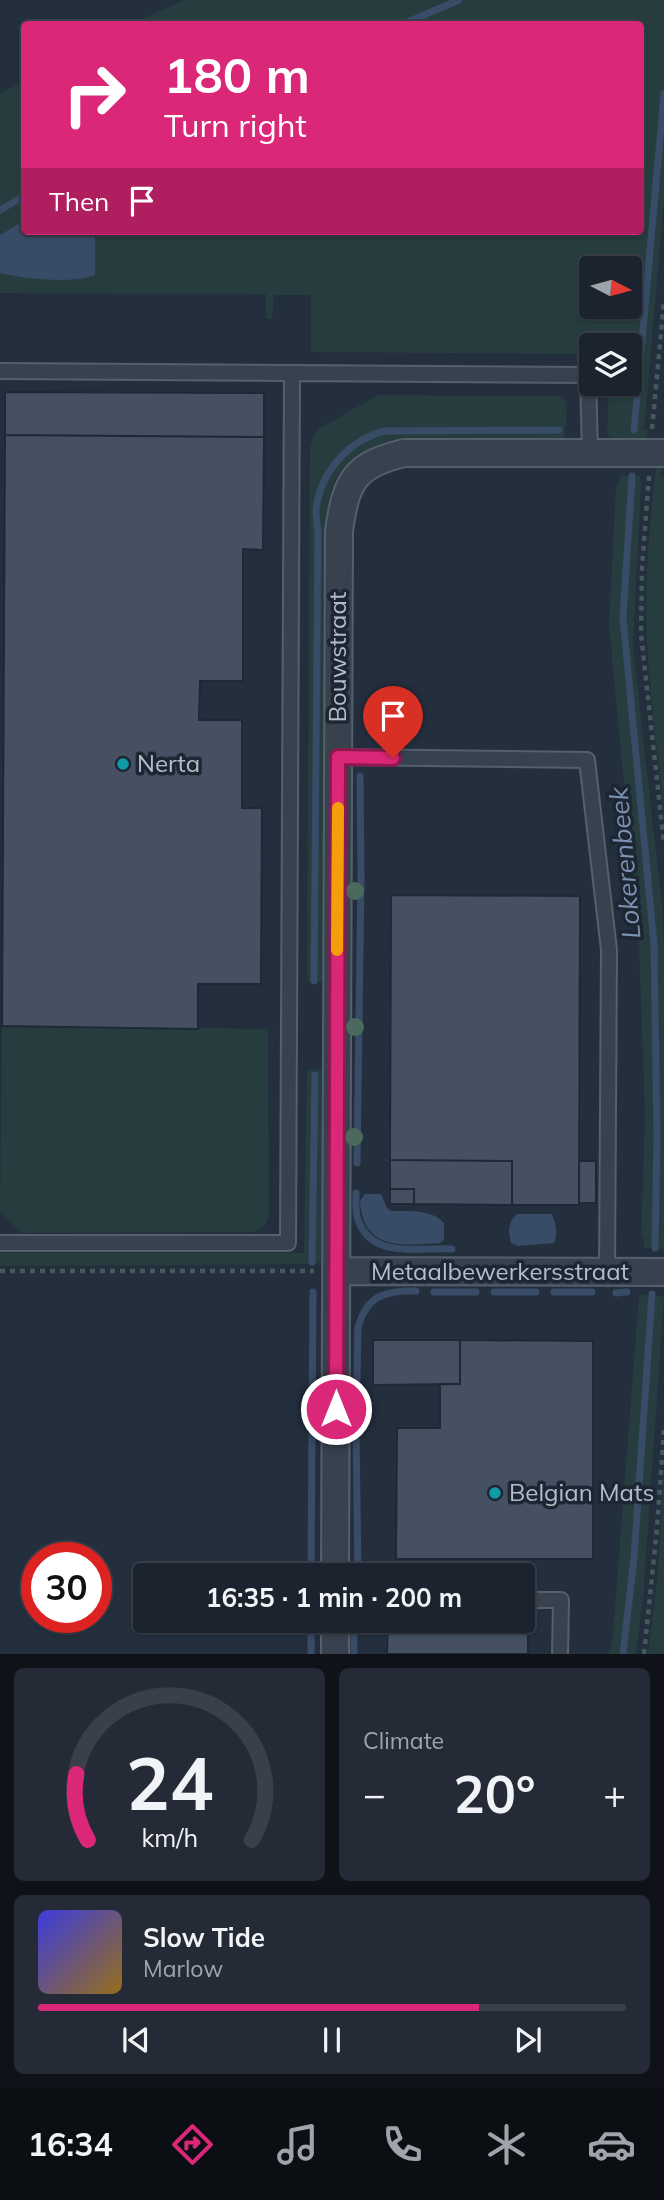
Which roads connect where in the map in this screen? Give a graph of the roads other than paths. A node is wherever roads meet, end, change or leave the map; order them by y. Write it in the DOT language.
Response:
graph roads {
  1 [pos="0,371"];
  2 [pos="292,374"];
  3 [pos="590,453"];
  4 [pos="657,453"];
  5 [pos="338,757"];
  6 [pos="0,1243"];
  7 [pos="336,1271"];
  8 [pos="607,1272"];
  9 [pos="664,1272"];
  10 [pos="335,1563"];
  11 [pos="535,1600"];
  12 [pos="335,1633"];
  13 [pos="334,1654"];
  14 [pos="561,1654"];
  1 -- 2 [label="lane"];
  2 -- 3 [label="lane"];
  2 -- 6 [label="lane"];
  3 -- 4 [label="street, Bouwstraat"];
  3 -- 5 [label="street, Bouwstraat"];
  5 -- 7 [label="street, Bouwstraat"];
  5 -- 8 [label="lane"];
  7 -- 8 [label="street, Metaalbewerkersstraat"];
  7 -- 10 [label="street, Bouwstraat"];
  8 -- 9 [label="street, Metaalbewerkersstraat"];
  11 -- 14 [label="lane"];
  12 -- 13 [label="street"];
}
